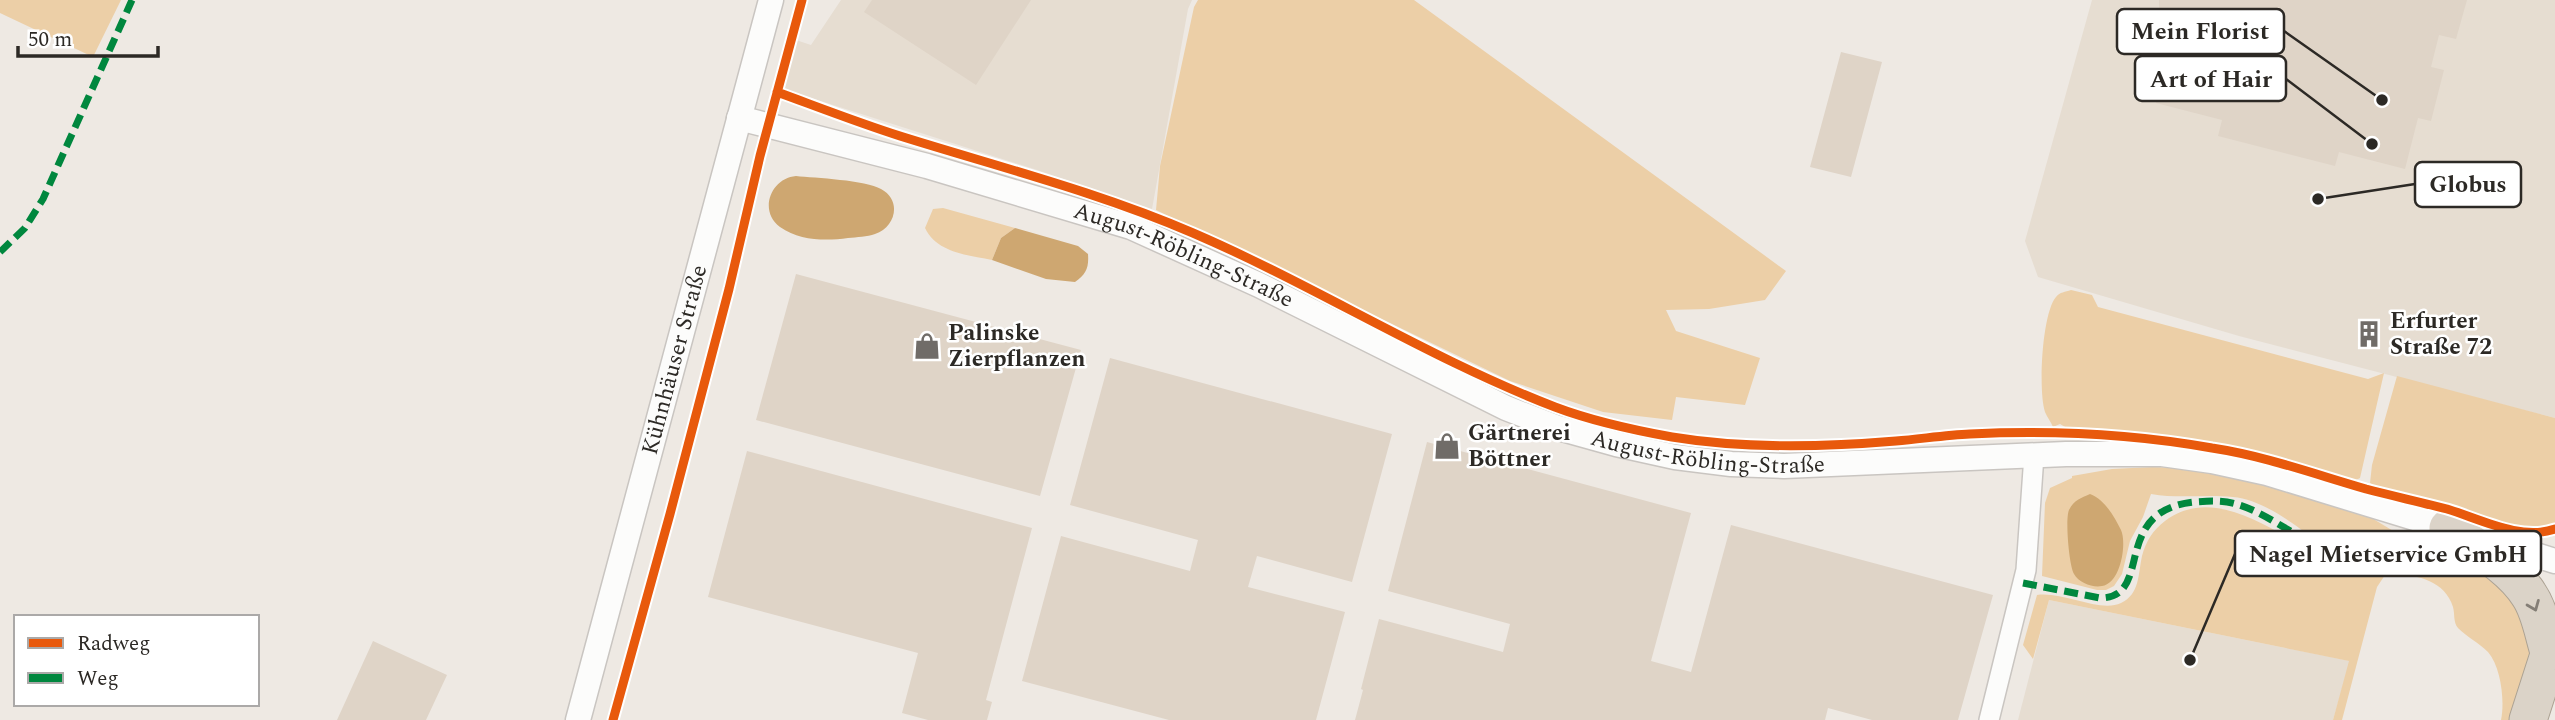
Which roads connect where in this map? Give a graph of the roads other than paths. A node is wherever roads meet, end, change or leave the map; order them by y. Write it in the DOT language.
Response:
graph roads {
  1 [pos="771,0"];
  2 [pos="739,118"];
  3 [pos="2034,455"];
  4 [pos="2448,528"];
  5 [pos="2555,561"];
  6 [pos="2552,644"];
  7 [pos="578,720"];
  8 [pos="1989,720"];
  9 [pos="2528,720"];
  1 -- 2 [label="street, Kühnhäuser Straße"];
  2 -- 3 [label="street, August-Röbling-Straße"];
  2 -- 7 [label="street, Kühnhäuser Straße"];
  3 -- 4 [label="street, August-Röbling-Straße"];
  3 -- 8 [label="street"];
  4 -- 5 [label="street, August-Röbling-Straße"];
  4 -- 6 [label="highway, one-way"];
  6 -- 9 [label="highway"];
}
